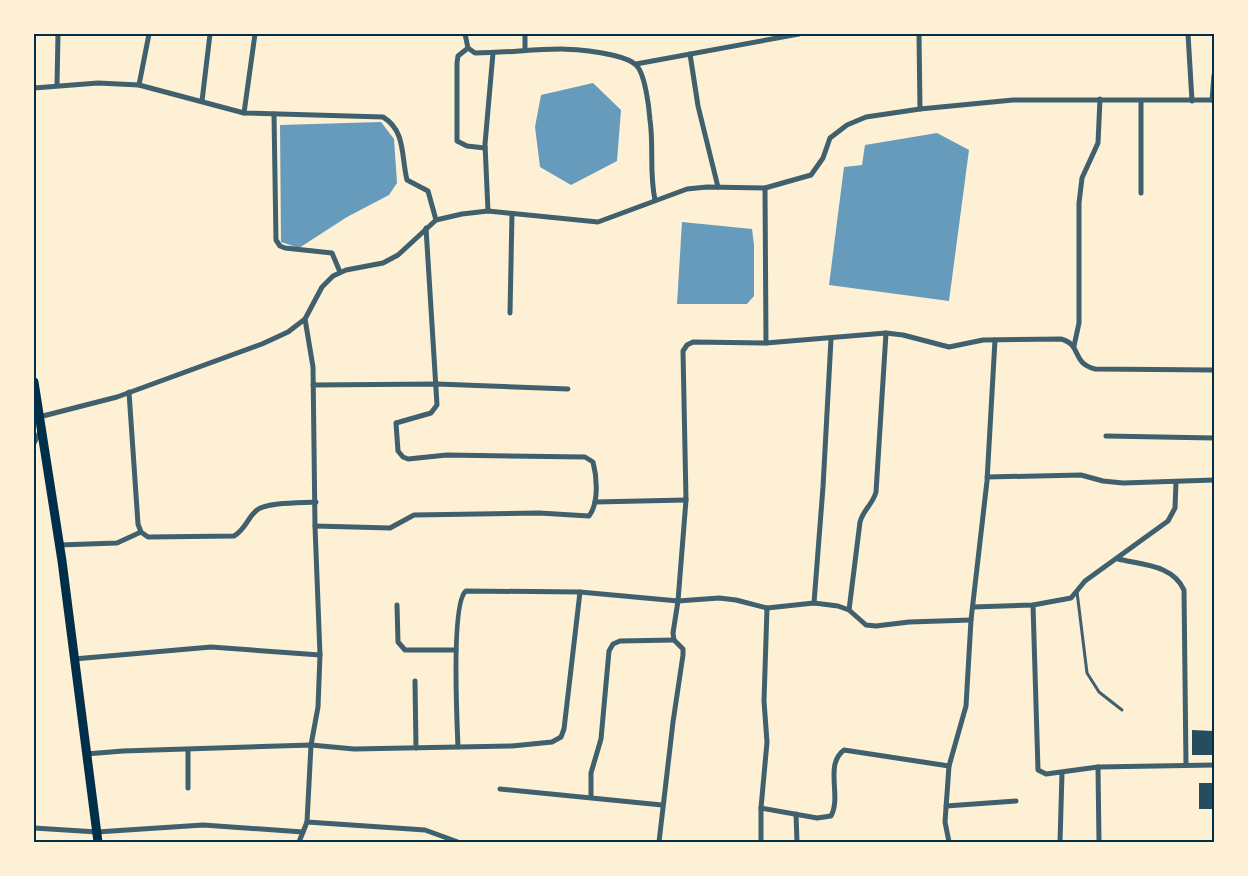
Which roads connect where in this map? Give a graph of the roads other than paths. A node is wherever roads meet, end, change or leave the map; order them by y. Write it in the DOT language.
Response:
graph roads {
  1 [pos="58,34"];
  2 [pos="149,34"];
  3 [pos="210,34"];
  4 [pos="255,34"];
  5 [pos="465,34"];
  6 [pos="525,34"];
  7 [pos="799,34"];
  8 [pos="919,34"];
  9 [pos="1188,34"];
  10 [pos="468,48"];
  11 [pos="525,50"];
  12 [pos="493,53"];
  13 [pos="690,54"];
  14 [pos="636,64"];
  15 [pos="1214,75"];
  16 [pos="57,85"];
  17 [pos="139,85"];
  18 [pos="34,88"];
  19 [pos="1100,99"];
  20 [pos="1213,100"];
  21 [pos="202,101"];
  22 [pos="1141,101"];
  23 [pos="1192,101"];
  24 [pos="920,109"];
  25 [pos="244,113"];
  26 [pos="274,114"];
  27 [pos="485,148"];
  28 [pos="718,187"];
  29 [pos="765,188"];
  30 [pos="1141,193"];
  31 [pos="655,200"];
  32 [pos="488,211"];
  33 [pos="512,214"];
  34 [pos="436,220"];
  35 [pos="426,228"];
  36 [pos="340,272"];
  37 [pos="510,313"];
  38 [pos="305,319"];
  39 [pos="886,333"];
  40 [pos="831,339"];
  41 [pos="995,340"];
  42 [pos="766,343"];
  43 [pos="1074,346"];
  44 [pos="1214,370"];
  45 [pos="34,382"];
  46 [pos="437,384"];
  47 [pos="313,385"];
  48 [pos="568,388"];
  49 [pos="129,392"];
  50 [pos="39,417"];
  51 [pos="41,430"];
  52 [pos="1106,436"];
  53 [pos="1214,438"];
  54 [pos="34,443"];
  55 [pos="987,477"];
  56 [pos="1214,480"];
  57 [pos="1176,482"];
  58 [pos="686,500"];
  59 [pos="316,502"];
  60 [pos="595,502"];
  61 [pos="314,526"];
  62 [pos="141,532"];
  63 [pos="60,545"];
  64 [pos="1118,559"];
  65 [pos="580,592"];
  66 [pos="1077,592"];
  67 [pos="678,601"];
  68 [pos="814,603"];
  69 [pos="398,605"];
  70 [pos="1033,605"];
  71 [pos="973,607"];
  72 [pos="767,608"];
  73 [pos="849,610"];
  74 [pos="971,620"];
  75 [pos="674,640"];
  76 [pos="456,650"];
  77 [pos="320,655"];
  78 [pos="74,659"];
  79 [pos="415,681"];
  80 [pos="1122,710"];
  81 [pos="311,746"];
  82 [pos="458,747"];
  83 [pos="416,748"];
  84 [pos="188,750"];
  85 [pos="86,754"];
  86 [pos="1186,765"];
  87 [pos="1214,765"];
  88 [pos="949,766"];
  89 [pos="1098,766"];
  90 [pos="1062,773"];
  91 [pos="188,788"];
  92 [pos="500,789"];
  93 [pos="591,797"];
  94 [pos="1016,801"];
  95 [pos="662,805"];
  96 [pos="946,806"];
  97 [pos="761,808"];
  98 [pos="796,814"];
  99 [pos="307,822"];
  100 [pos="34,828"];
  101 [pos="97,832"];
  102 [pos="303,832"];
  103 [pos="98,842"];
  104 [pos="299,842"];
  105 [pos="458,842"];
  106 [pos="659,842"];
  107 [pos="761,842"];
  108 [pos="797,842"];
  109 [pos="949,842"];
  110 [pos="1060,842"];
  111 [pos="1099,842"];
  1 -- 16 [label="street"];
  2 -- 17 [label="street"];
  3 -- 21 [label="street"];
  4 -- 25 [label="street"];
  5 -- 10 [label="street"];
  6 -- 11 [label="street"];
  7 -- 13 [label="street"];
  8 -- 24 [label="street"];
  9 -- 23 [label="street"];
  10 -- 12 [label="street"];
  10 -- 27 [label="street"];
  11 -- 12 [label="street"];
  11 -- 14 [label="street"];
  12 -- 27 [label="street"];
  13 -- 14 [label="street"];
  13 -- 28 [label="street"];
  14 -- 31 [label="street"];
  15 -- 20 [label="street"];
  16 -- 17 [label="street"];
  16 -- 18 [label="street"];
  17 -- 21 [label="street"];
  19 -- 22 [label="street"];
  19 -- 24 [label="street"];
  19 -- 43 [label="street"];
  20 -- 23 [label="street"];
  21 -- 25 [label="street"];
  22 -- 23 [label="street"];
  22 -- 30 [label="street"];
  24 -- 29 [label="street"];
  25 -- 26 [label="street"];
  26 -- 34 [label="street"];
  26 -- 36 [label="street"];
  27 -- 32 [label="street"];
  28 -- 29 [label="street"];
  28 -- 31 [label="street"];
  29 -- 42 [label="street"];
  31 -- 33 [label="street"];
  32 -- 33 [label="street"];
  32 -- 34 [label="street"];
  33 -- 37 [label="street"];
  34 -- 35 [label="street"];
  35 -- 36 [label="street"];
  35 -- 46 [label="street"];
  36 -- 38 [label="street"];
  38 -- 47 [label="street"];
  38 -- 49 [label="street"];
  39 -- 40 [label="street"];
  39 -- 41 [label="street"];
  39 -- 73 [label="street"];
  40 -- 42 [label="street"];
  40 -- 68 [label="street"];
  41 -- 43 [label="street"];
  41 -- 55 [label="street"];
  42 -- 58 [label="street"];
  43 -- 44 [label="street"];
  45 -- 50 [label="main road"];
  46 -- 47 [label="street"];
  46 -- 48 [label="street"];
  46 -- 60 [label="street"];
  47 -- 59 [label="street"];
  49 -- 50 [label="street"];
  49 -- 62 [label="street"];
  50 -- 51 [label="main road"];
  51 -- 54 [label="street"];
  51 -- 63 [label="main road"];
  52 -- 53 [label="street"];
  55 -- 57 [label="street"];
  55 -- 71 [label="street"];
  56 -- 57 [label="street"];
  57 -- 64 [label="street"];
  58 -- 60 [label="street"];
  58 -- 67 [label="street"];
  59 -- 61 [label="street"];
  59 -- 62 [label="street"];
  60 -- 61 [label="street"];
  61 -- 77 [label="street"];
  62 -- 63 [label="street"];
  63 -- 78 [label="main road"];
  64 -- 66 [label="street"];
  64 -- 86 [label="street"];
  65 -- 67 [label="street"];
  65 -- 76 [label="street"];
  65 -- 82 [label="street"];
  66 -- 70 [label="street"];
  66 -- 80 [label="lane"];
  67 -- 72 [label="street"];
  67 -- 75 [label="street"];
  68 -- 72 [label="street"];
  68 -- 73 [label="street"];
  69 -- 76 [label="street"];
  70 -- 71 [label="street"];
  70 -- 90 [label="street"];
  71 -- 74 [label="street"];
  72 -- 97 [label="street"];
  73 -- 74 [label="street"];
  74 -- 88 [label="street"];
  75 -- 93 [label="street"];
  75 -- 95 [label="street"];
  76 -- 82 [label="street"];
  77 -- 78 [label="street"];
  77 -- 81 [label="street"];
  78 -- 85 [label="main road"];
  79 -- 83 [label="street"];
  81 -- 83 [label="street"];
  81 -- 84 [label="street"];
  81 -- 99 [label="street"];
  82 -- 83 [label="street"];
  84 -- 85 [label="street"];
  84 -- 91 [label="street"];
  85 -- 101 [label="main road"];
  86 -- 87 [label="street"];
  86 -- 89 [label="street"];
  88 -- 96 [label="street"];
  88 -- 98 [label="street"];
  89 -- 90 [label="street"];
  89 -- 111 [label="street"];
  90 -- 110 [label="street"];
  92 -- 93 [label="street"];
  93 -- 95 [label="street"];
  94 -- 96 [label="street"];
  95 -- 106 [label="street"];
  96 -- 109 [label="street"];
  97 -- 98 [label="street"];
  97 -- 107 [label="street"];
  98 -- 108 [label="street"];
  99 -- 102 [label="street"];
  99 -- 105 [label="street"];
  100 -- 101 [label="street"];
  101 -- 102 [label="street"];
  101 -- 103 [label="main road"];
  102 -- 104 [label="street"];
}
